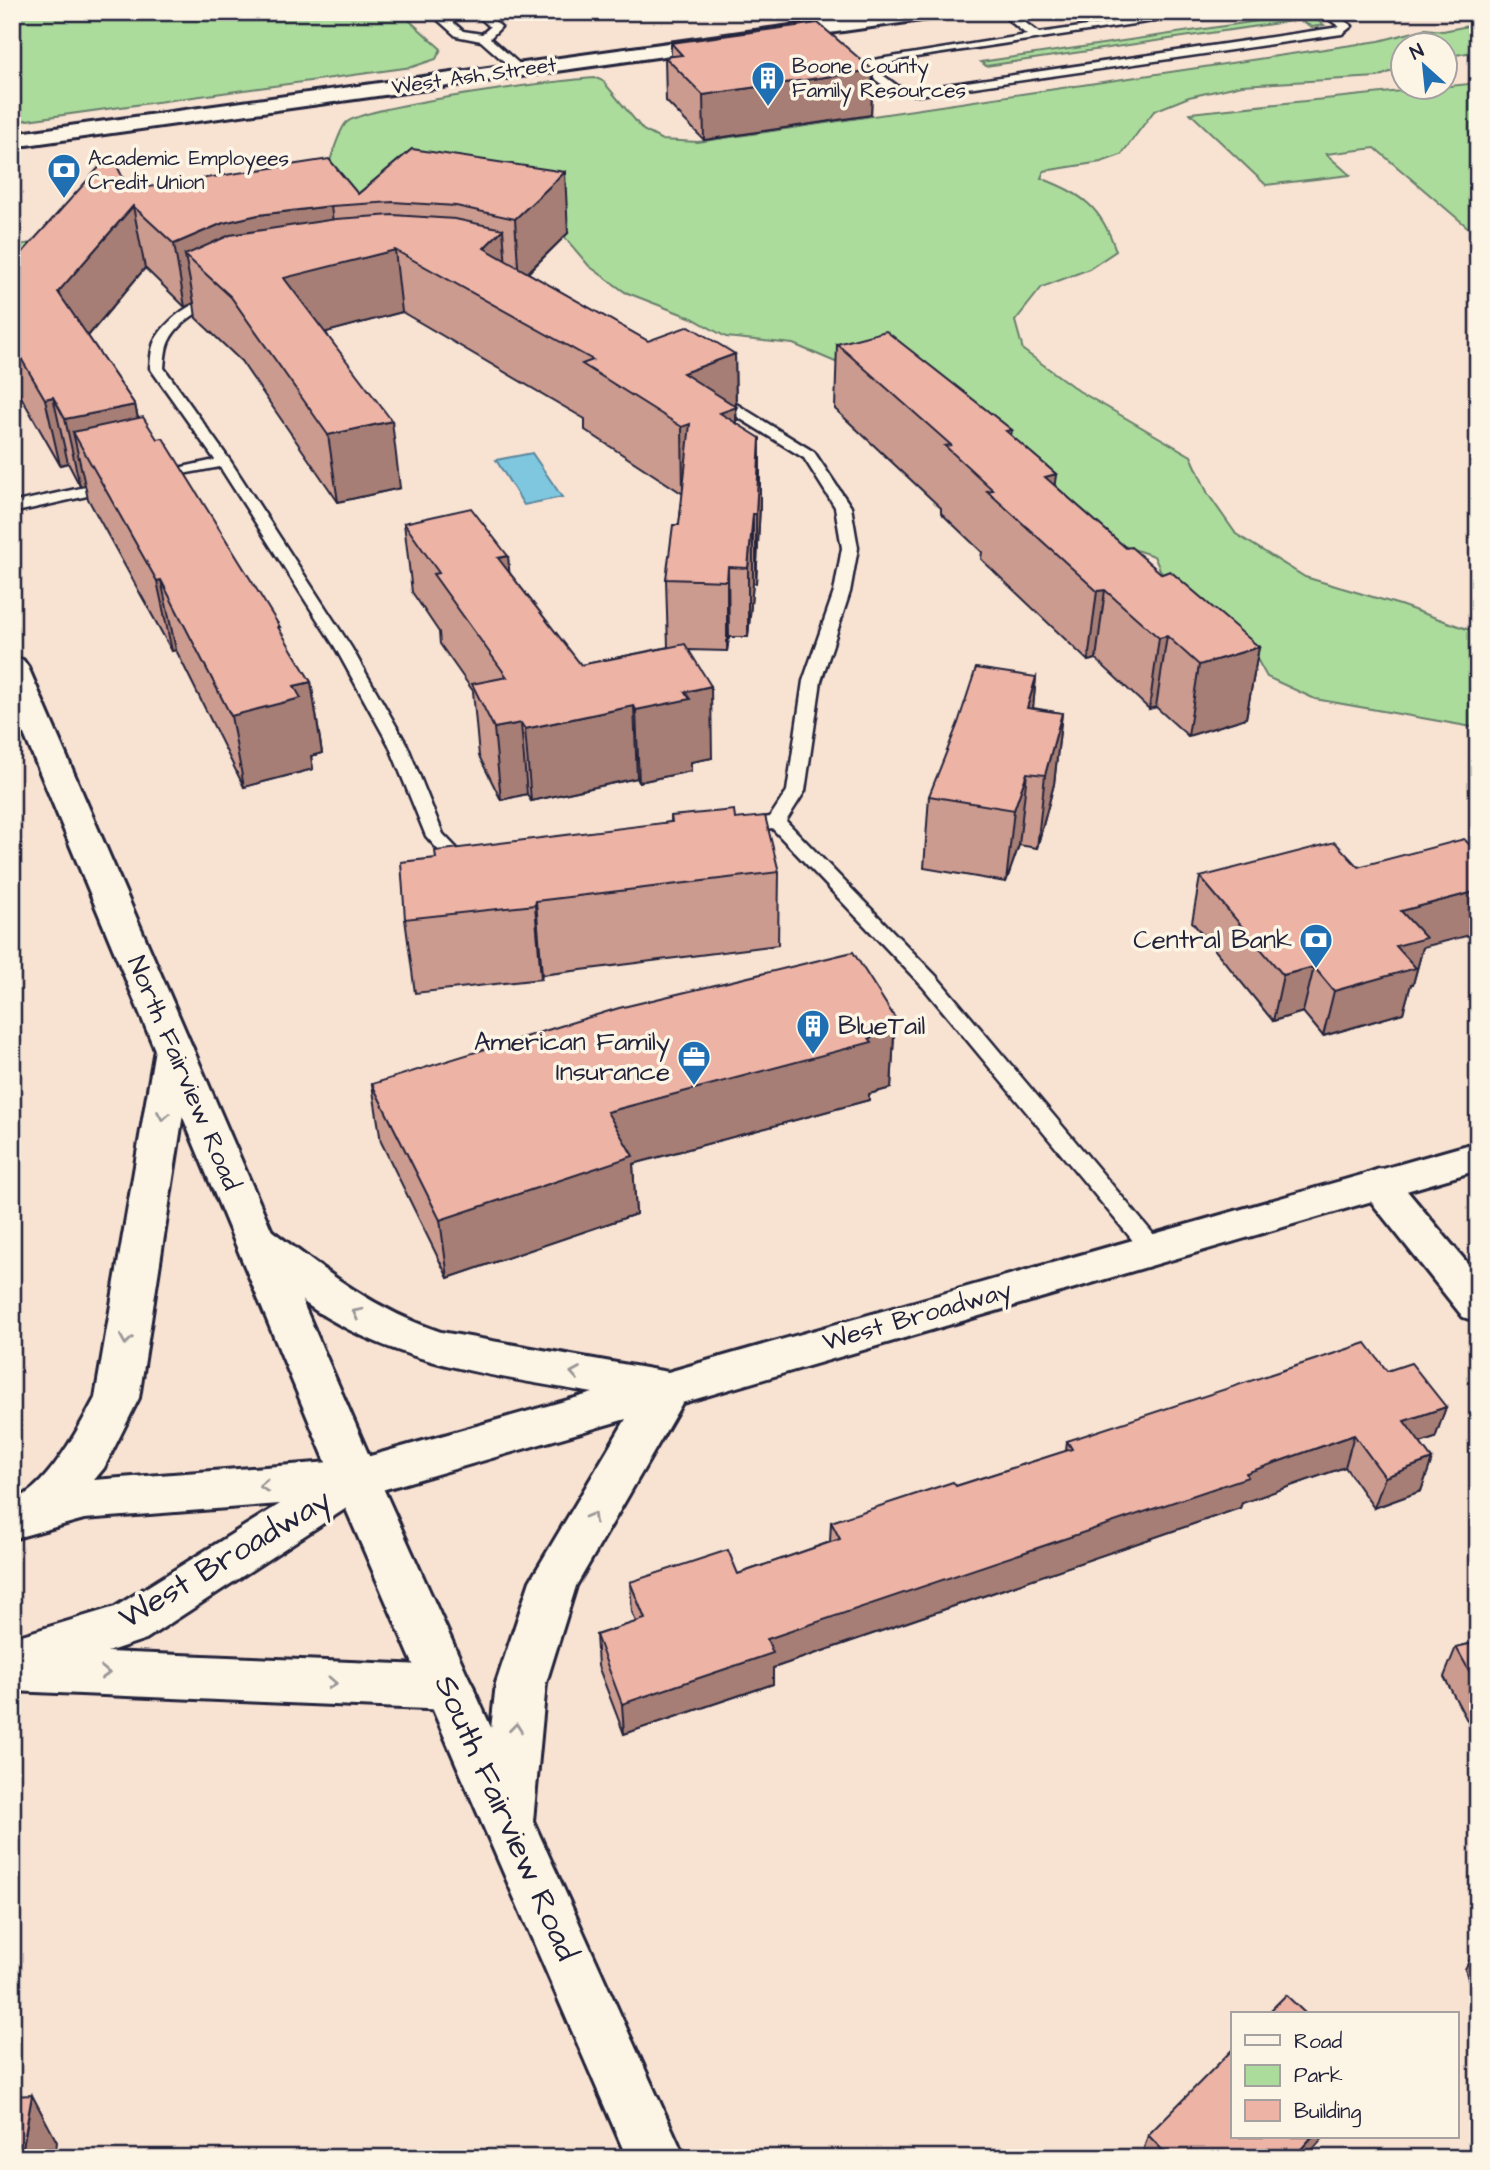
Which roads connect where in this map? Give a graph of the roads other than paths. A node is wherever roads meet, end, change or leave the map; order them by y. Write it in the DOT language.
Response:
graph roads {
  1 [pos="434,12"];
  2 [pos="479,12"];
  3 [pos="936,12"];
  4 [pos="1004,12"];
  5 [pos="1208,12"];
  6 [pos="1324,12"];
  7 [pos="1037,37"];
  8 [pos="484,38"];
  9 [pos="519,69"];
  10 [pos="12,141"];
  11 [pos="225,462"];
  12 [pos="12,508"];
  13 [pos="12,667"];
  14 [pos="776,822"];
  15 [pos="174,1048"];
  16 [pos="1478,1156"];
  17 [pos="1379,1184"];
  18 [pos="256,1241"];
  19 [pos="1152,1248"];
  20 [pos="1478,1306"];
  21 [pos="667,1389"];
  22 [pos="356,1479"];
  23 [pos="26,1516"];
  24 [pos="12,1659"];
  25 [pos="12,1669"];
  26 [pos="449,1688"];
  27 [pos="508,1821"];
  28 [pos="656,2158"];
  1 -- 8 [label="lane"];
  2 -- 8 [label="lane"];
  3 -- 9 [label="street, West Ash Street"];
  4 -- 7 [label="lane"];
  5 -- 7 [label="lane"];
  6 -- 7 [label="lane"];
  8 -- 9 [label="lane"];
  9 -- 10 [label="street, West Ash Street"];
  11 -- 12 [label="lane"];
  11 -- 14 [label="lane"];
  11 -- 14 [label="lane"];
  13 -- 15 [label="street, North Fairview Road"];
  14 -- 19 [label="lane"];
  15 -- 18 [label="street, North Fairview Road"];
  15 -- 23 [label="street, one-way"];
  16 -- 17 [label="street, West Broadway"];
  17 -- 19 [label="street, West Broadway"];
  17 -- 20 [label="street"];
  21 -- 18 [label="street, one-way"];
  18 -- 22 [label="street, North Fairview Road"];
  19 -- 21 [label="street, West Broadway"];
  21 -- 22 [label="street, West Broadway"];
  27 -- 21 [label="street, one-way"];
  22 -- 23 [label="street, West Broadway, one-way"];
  22 -- 24 [label="street, West Broadway"];
  22 -- 26 [label="street, South Fairview Road"];
  25 -- 26 [label="street, one-way"];
  26 -- 27 [label="street, South Fairview Road"];
  27 -- 28 [label="street, South Fairview Road"];
}
